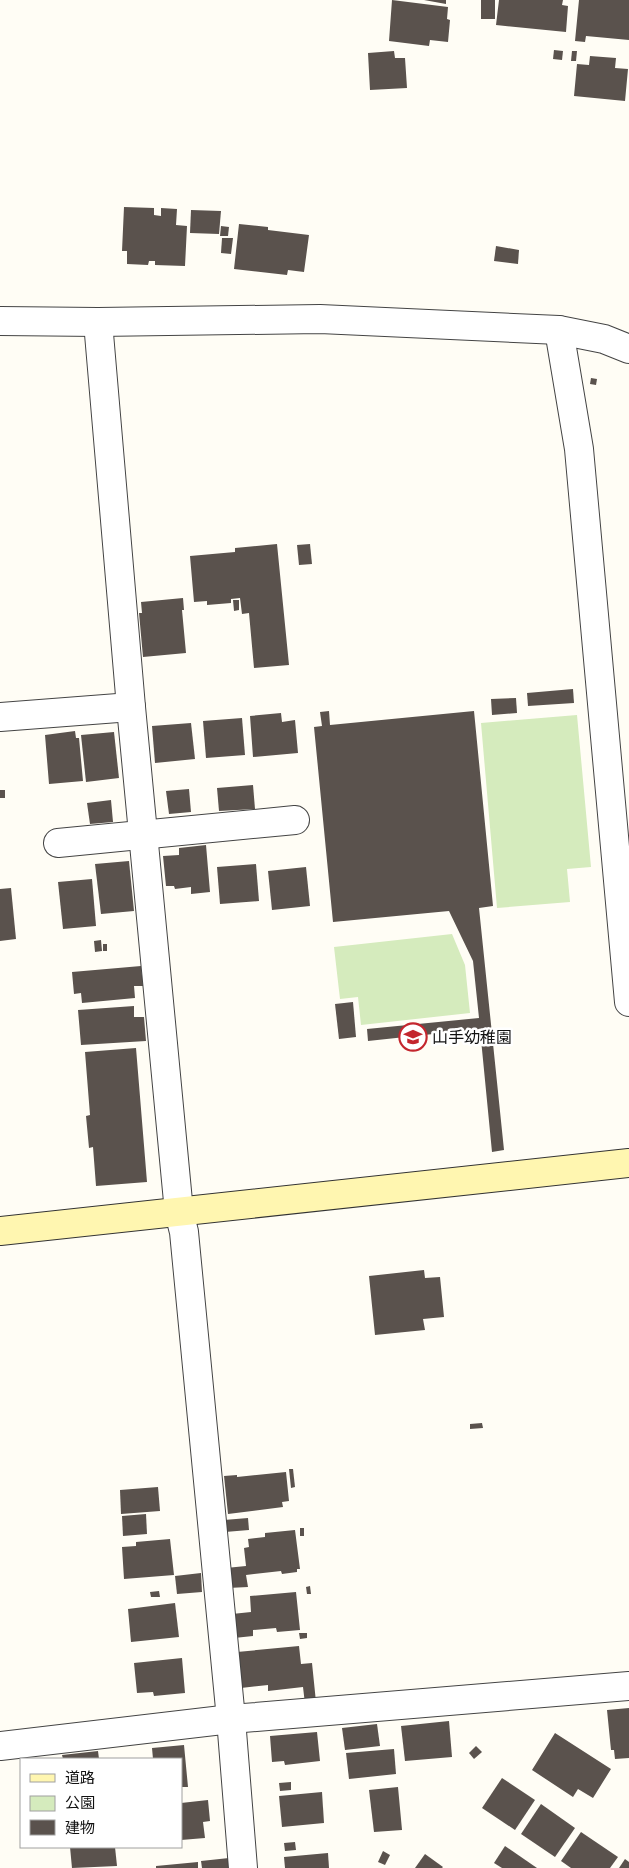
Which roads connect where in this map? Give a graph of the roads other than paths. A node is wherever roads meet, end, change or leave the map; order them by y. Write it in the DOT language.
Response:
graph roads {
  1 [pos="0,321"];
  2 [pos="98,322"];
  3 [pos="560,330"];
  4 [pos="629,349"];
  5 [pos="131,707"];
  6 [pos="0,717"];
  7 [pos="295,820"];
  8 [pos="143,834"];
  9 [pos="58,843"];
  10 [pos="629,1002"];
  11 [pos="629,1163"];
  12 [pos="179,1212"];
  13 [pos="0,1231"];
  14 [pos="629,1686"];
  15 [pos="231,1719"];
  16 [pos="0,1746"];
  17 [pos="243,1868"];
  1 -- 2 [label="street"];
  2 -- 3 [label="street"];
  2 -- 5 [label="street"];
  3 -- 4 [label="street"];
  3 -- 10 [label="street"];
  5 -- 6 [label="street"];
  5 -- 8 [label="street"];
  7 -- 8 [label="street"];
  8 -- 9 [label="street"];
  8 -- 12 [label="street"];
  11 -- 12 [label="street"];
  12 -- 13 [label="street"];
  12 -- 15 [label="street"];
  14 -- 15 [label="street"];
  15 -- 16 [label="street"];
  15 -- 17 [label="street"];
}
